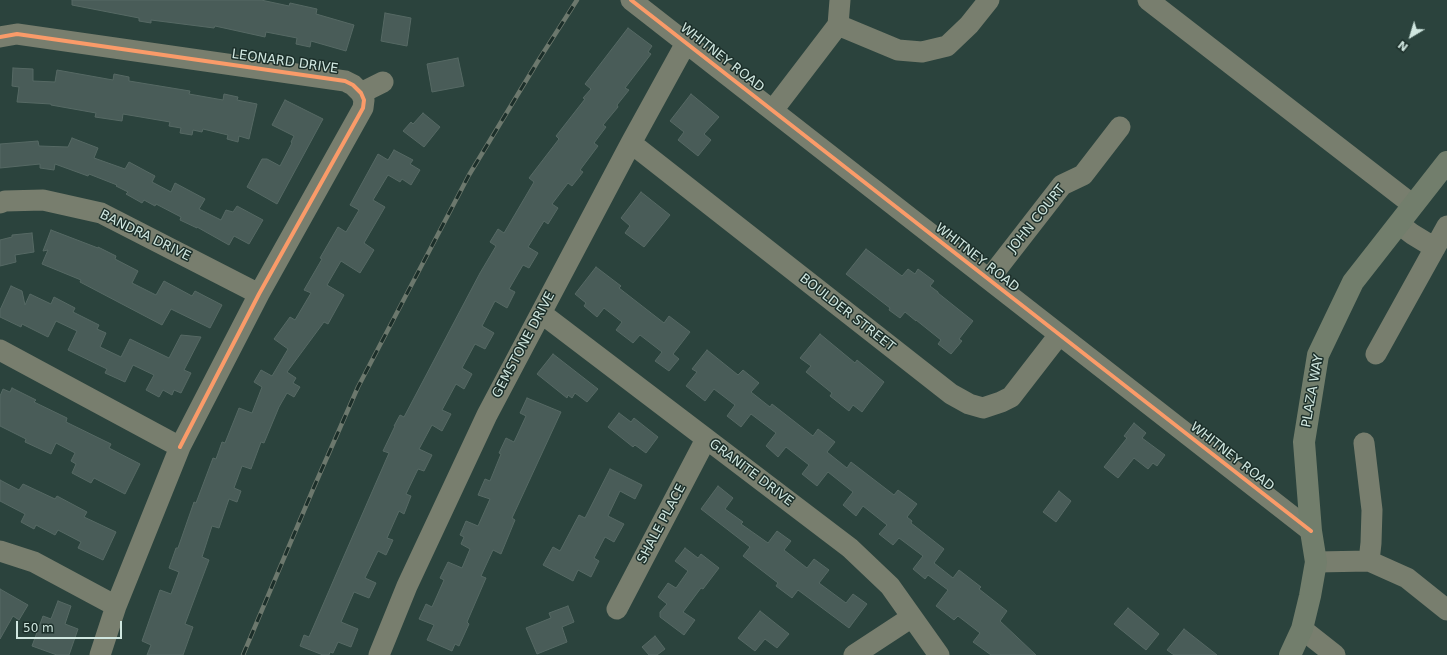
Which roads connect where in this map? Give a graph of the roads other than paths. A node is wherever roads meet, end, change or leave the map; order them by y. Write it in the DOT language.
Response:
graph roads {
  1 [pos="631,0"];
  2 [pos="840,0"];
  3 [pos="989,0"];
  4 [pos="1148,0"];
  5 [pos="838,25"];
  6 [pos="0,37"];
  7 [pos="686,43"];
  8 [pos="383,82"];
  9 [pos="361,93"];
  10 [pos="773,110"];
  11 [pos="1120,126"];
  12 [pos="631,143"];
  13 [pos="1447,162"];
  14 [pos="0,202"];
  15 [pos="1413,205"];
  16 [pos="1399,224"];
  17 [pos="1447,226"];
  18 [pos="1435,248"];
  19 [pos="989,279"];
  20 [pos="259,294"];
  21 [pos="541,313"];
  22 [pos="1059,335"];
  23 [pos="0,350"];
  24 [pos="1376,354"];
  25 [pos="706,440"];
  26 [pos="1364,443"];
  27 [pos="180,447"];
  28 [pos="1310,531"];
  29 [pos="0,551"];
  30 [pos="1369,560"];
  31 [pos="1316,562"];
  32 [pos="116,606"];
  33 [pos="617,609"];
  34 [pos="1447,610"];
  35 [pos="912,618"];
  36 [pos="1302,630"];
  37 [pos="100,655"];
  38 [pos="379,655"];
  39 [pos="854,655"];
  40 [pos="939,655"];
  41 [pos="1290,655"];
  42 [pos="1335,655"];
  1 -- 7 [label="street, WHITNEY ROAD"];
  2 -- 5 [label="street"];
  3 -- 5 [label="street"];
  4 -- 15 [label="street"];
  5 -- 10 [label="street"];
  6 -- 9 [label="street, LEONARD DRIVE"];
  7 -- 10 [label="street, WHITNEY ROAD"];
  7 -- 12 [label="street, GEMSTONE DRIVE"];
  8 -- 9 [label="street"];
  9 -- 20 [label="street"];
  10 -- 19 [label="street, WHITNEY ROAD"];
  11 -- 19 [label="street, JOHN COURT"];
  12 -- 21 [label="street, GEMSTONE DRIVE"];
  12 -- 22 [label="street, BOULDER STREET"];
  13 -- 15 [label="main road, PLAZA WAY"];
  14 -- 20 [label="street, BANDRA DRIVE"];
  15 -- 16 [label="main road, PLAZA WAY"];
  16 -- 18 [label="street"];
  16 -- 28 [label="main road, PLAZA WAY"];
  17 -- 18 [label="street"];
  18 -- 24 [label="street"];
  19 -- 22 [label="street, WHITNEY ROAD"];
  20 -- 27 [label="street"];
  21 -- 25 [label="street, GRANITE DRIVE"];
  21 -- 38 [label="street, GEMSTONE DRIVE"];
  22 -- 28 [label="street, WHITNEY ROAD"];
  23 -- 27 [label="street"];
  25 -- 33 [label="street, SHALE PLACE"];
  25 -- 35 [label="street, GRANITE DRIVE"];
  26 -- 30 [label="street"];
  27 -- 32 [label="street"];
  28 -- 31 [label="main road, PLAZA WAY"];
  29 -- 32 [label="street"];
  30 -- 31 [label="street"];
  30 -- 34 [label="street"];
  31 -- 36 [label="main road, PLAZA WAY"];
  32 -- 37 [label="street"];
  35 -- 39 [label="street"];
  35 -- 40 [label="street, GRANITE DRIVE"];
  36 -- 41 [label="main road, PLAZA WAY"];
  36 -- 42 [label="street"];
}
